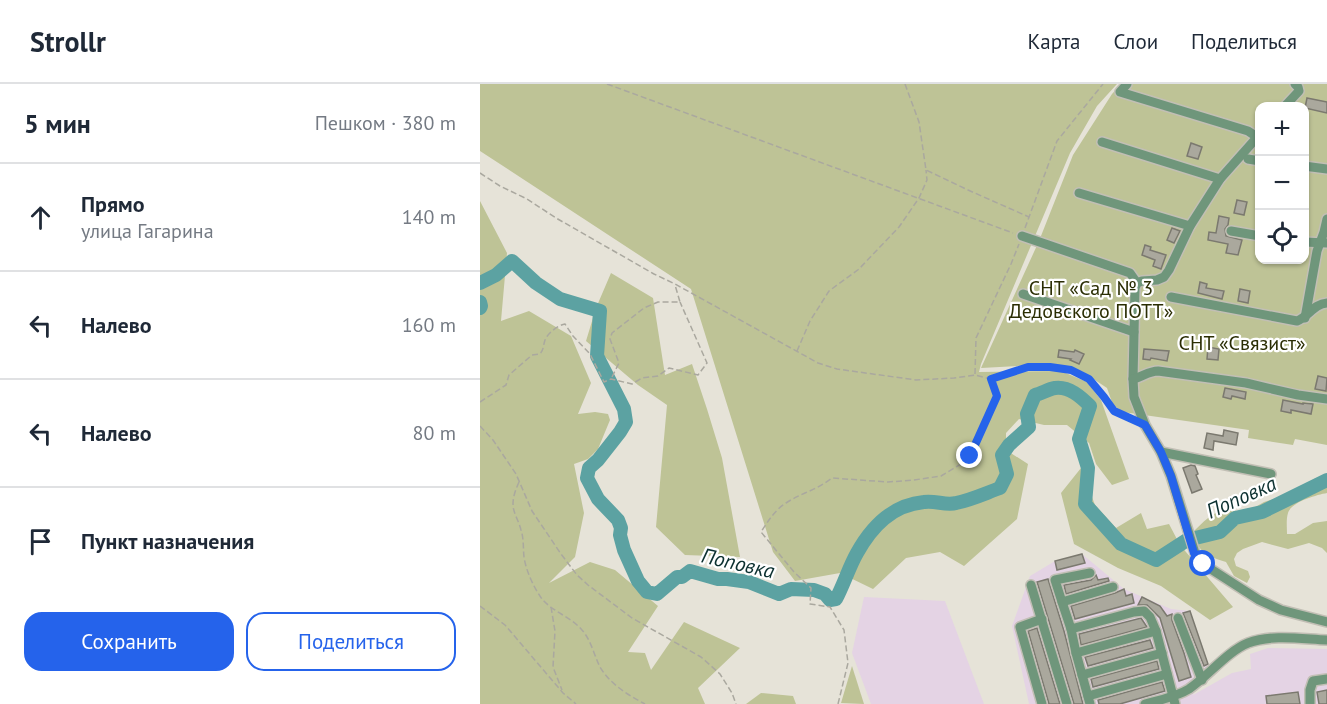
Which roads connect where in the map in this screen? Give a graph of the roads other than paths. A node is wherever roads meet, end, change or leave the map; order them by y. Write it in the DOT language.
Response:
graph roads {
  1 [pos="1127,84"];
  2 [pos="1297,88"];
  3 [pos="1288,102"];
  4 [pos="1255,134"];
  5 [pos="1255,139"];
  6 [pos="1102,142"];
  7 [pos="1248,159"];
  8 [pos="1255,160"];
  9 [pos="1309,167"];
  10 [pos="1327,169"];
  11 [pos="1220,179"];
  12 [pos="1078,193"];
  13 [pos="1327,219"];
  14 [pos="1190,226"];
  15 [pos="1231,231"];
  16 [pos="1255,235"];
  17 [pos="1022,236"];
  18 [pos="1309,242"];
  19 [pos="1324,243"];
  20 [pos="1137,283"];
  21 [pos="1023,294"];
  22 [pos="1171,297"];
  23 [pos="1327,303"];
  24 [pos="1305,318"];
  25 [pos="1134,332"];
  26 [pos="1133,379"];
  27 [pos="1327,399"];
  28 [pos="1161,452"];
  29 [pos="1271,474"];
  30 [pos="1089,573"];
  31 [pos="1031,585"];
  32 [pos="1113,587"];
  33 [pos="1062,602"];
  34 [pos="1178,618"];
  35 [pos="1042,619"];
  36 [pos="1327,622"];
  37 [pos="1071,629"];
  38 [pos="1156,631"];
  39 [pos="1327,640"];
  40 [pos="1076,653"];
  41 [pos="1162,653"];
  42 [pos="1167,674"];
  43 [pos="1082,675"];
  44 [pos="1327,679"];
  45 [pos="1202,680"];
  46 [pos="1089,700"];
  47 [pos="1174,700"];
  48 [pos="1042,704"];
  49 [pos="1067,704"];
  50 [pos="1145,704"];
  51 [pos="1310,704"];
  1 -- 4 [label="street"];
  2 -- 3 [label="street"];
  5 -- 11 [label="street"];
  6 -- 11 [label="street"];
  7 -- 8 [label="street"];
  9 -- 10 [label="street"];
  11 -- 14 [label="street"];
  12 -- 14 [label="street"];
  13 -- 19 [label="street"];
  14 -- 20 [label="street"];
  15 -- 16 [label="street"];
  17 -- 20 [label="street"];
  18 -- 19 [label="street"];
  19 -- 24 [label="street"];
  20 -- 25 [label="street"];
  21 -- 25 [label="street"];
  22 -- 24 [label="street"];
  23 -- 24 [label="street"];
  25 -- 26 [label="street"];
  26 -- 27 [label="street"];
  26 -- 28 [label="street"];
  28 -- 29 [label="street"];
  28 -- 36 [label="street"];
  30 -- 33 [label="street"];
  31 -- 35 [label="street"];
  32 -- 33 [label="street"];
  33 -- 37 [label="street"];
  34 -- 45 [label="street"];
  35 -- 48 [label="street"];
  35 -- 49 [label="street"];
  37 -- 38 [label="street"];
  37 -- 40 [label="street"];
  38 -- 40 [label="street"];
  38 -- 41 [label="street"];
  39 -- 45 [label="street"];
  40 -- 43 [label="street"];
  41 -- 42 [label="street"];
  41 -- 43 [label="street"];
  42 -- 46 [label="street"];
  42 -- 47 [label="street"];
  43 -- 46 [label="street"];
  44 -- 51 [label="street"];
  45 -- 47 [label="street"];
  47 -- 50 [label="street"];
}
